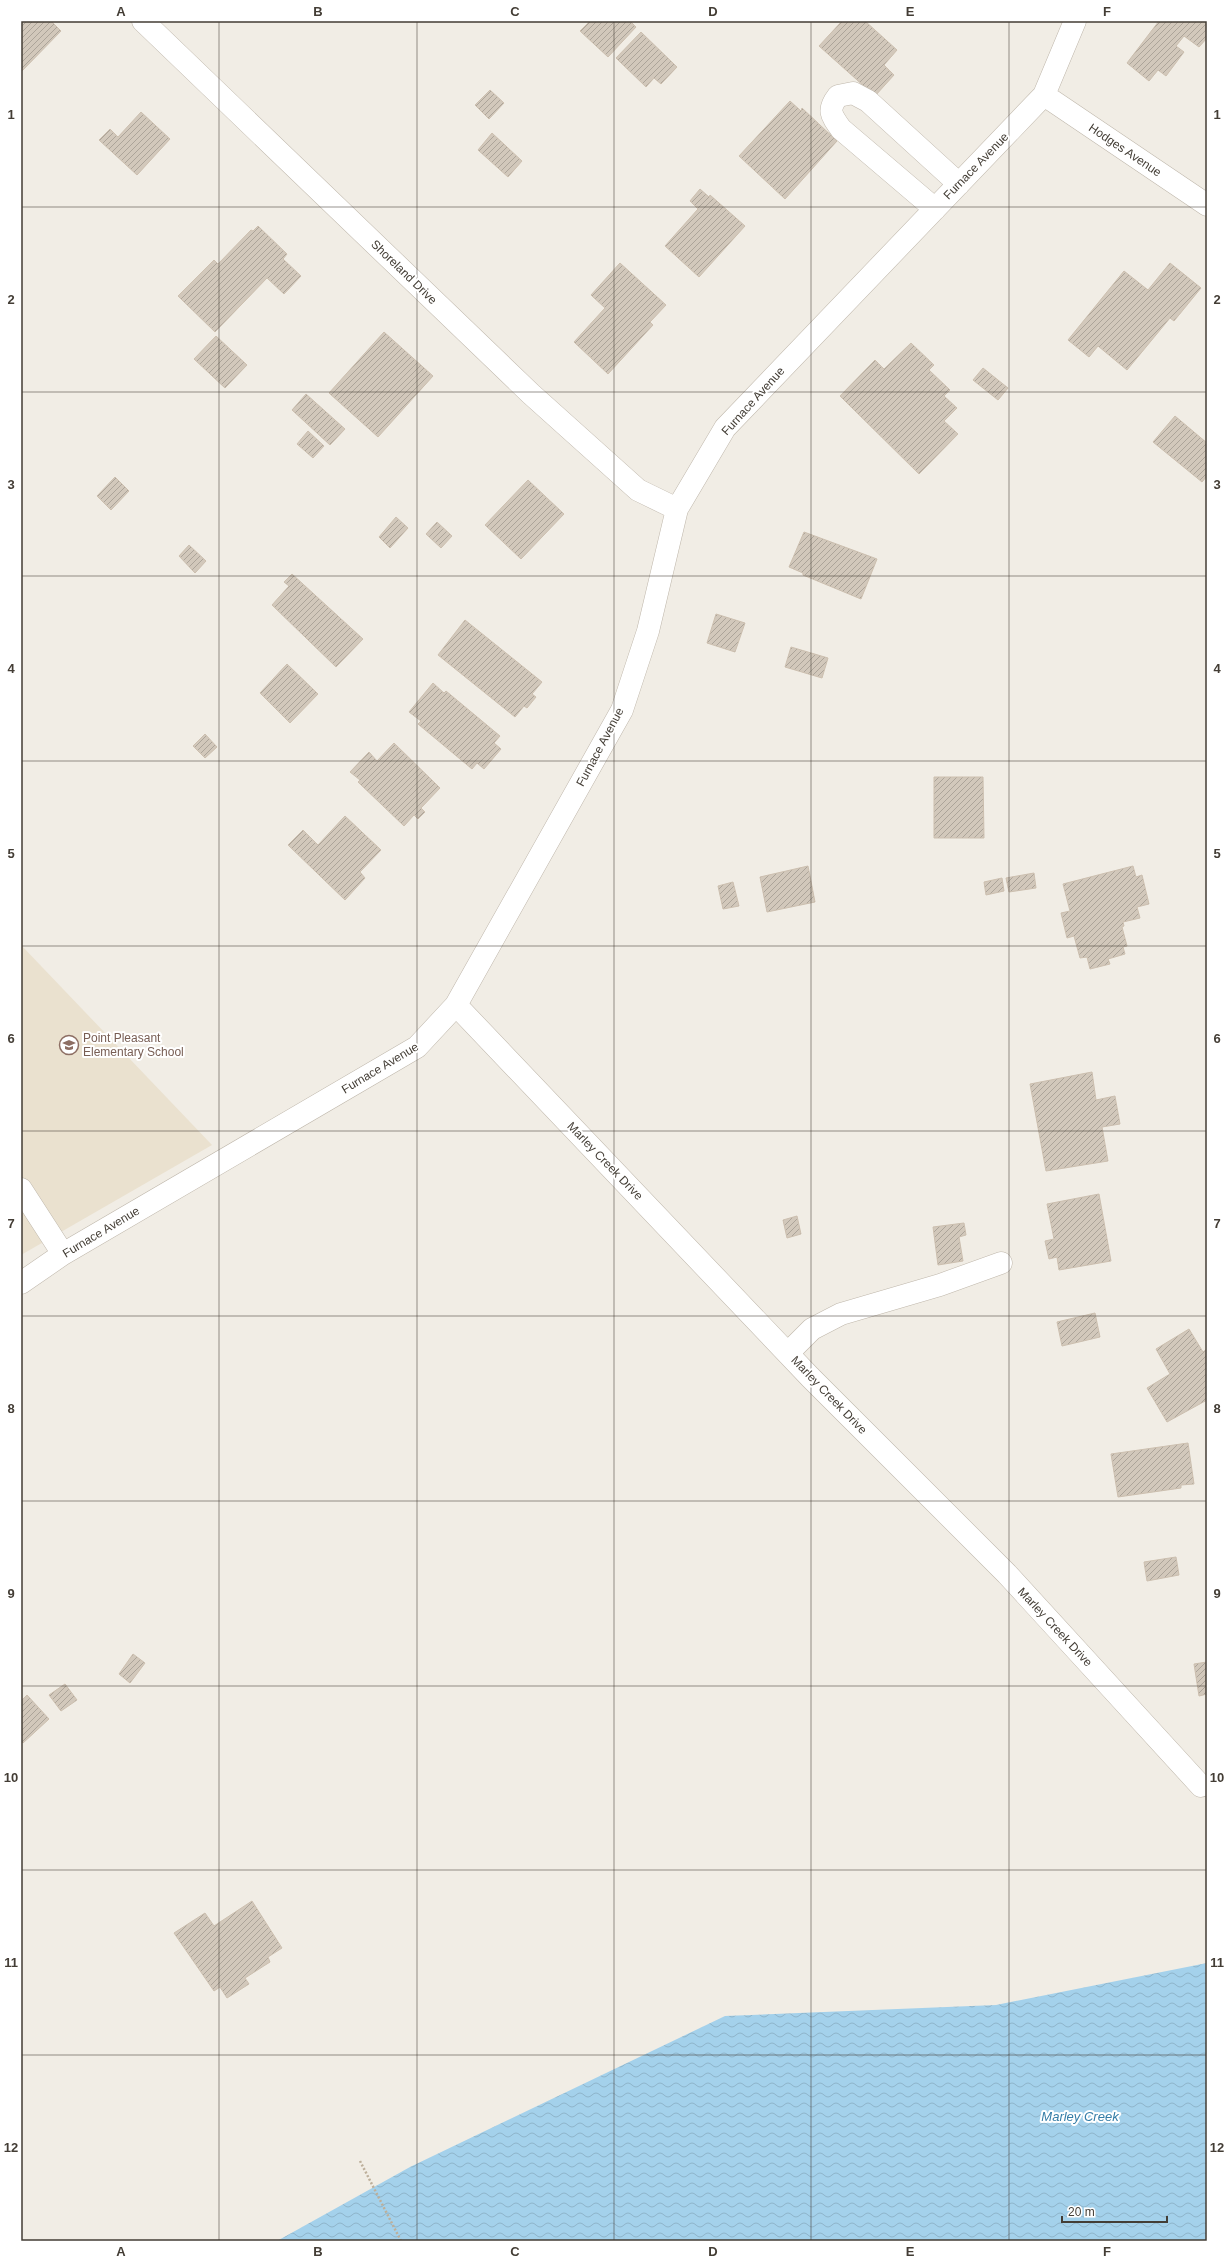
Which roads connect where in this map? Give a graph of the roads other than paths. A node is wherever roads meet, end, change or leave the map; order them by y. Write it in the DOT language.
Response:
graph roads {
  1 [pos="143,21"];
  2 [pos="1075,21"];
  3 [pos="1044,95"];
  4 [pos="958,184"];
  5 [pos="1207,205"];
  6 [pos="935,209"];
  7 [pos="676,509"];
  8 [pos="456,1005"];
  9 [pos="21,1188"];
  10 [pos="63,1254"];
  11 [pos="1001,1263"];
  12 [pos="21,1283"];
  13 [pos="788,1353"];
  14 [pos="1201,1786"];
  1 -- 7 [label="street, Shoreland Drive"];
  2 -- 3 [label="street, Furnace Avenue"];
  3 -- 4 [label="street, Furnace Avenue"];
  3 -- 5 [label="street, Hodges Avenue"];
  4 -- 6 [label="street, Furnace Avenue"];
  4 -- 6 [label="street"];
  6 -- 7 [label="street, Furnace Avenue"];
  7 -- 8 [label="street, Furnace Avenue"];
  8 -- 10 [label="street, Furnace Avenue"];
  8 -- 13 [label="street, Marley Creek Drive"];
  9 -- 10 [label="street"];
  10 -- 12 [label="street, Furnace Avenue"];
  11 -- 13 [label="street"];
  13 -- 14 [label="street, Marley Creek Drive"];
}
